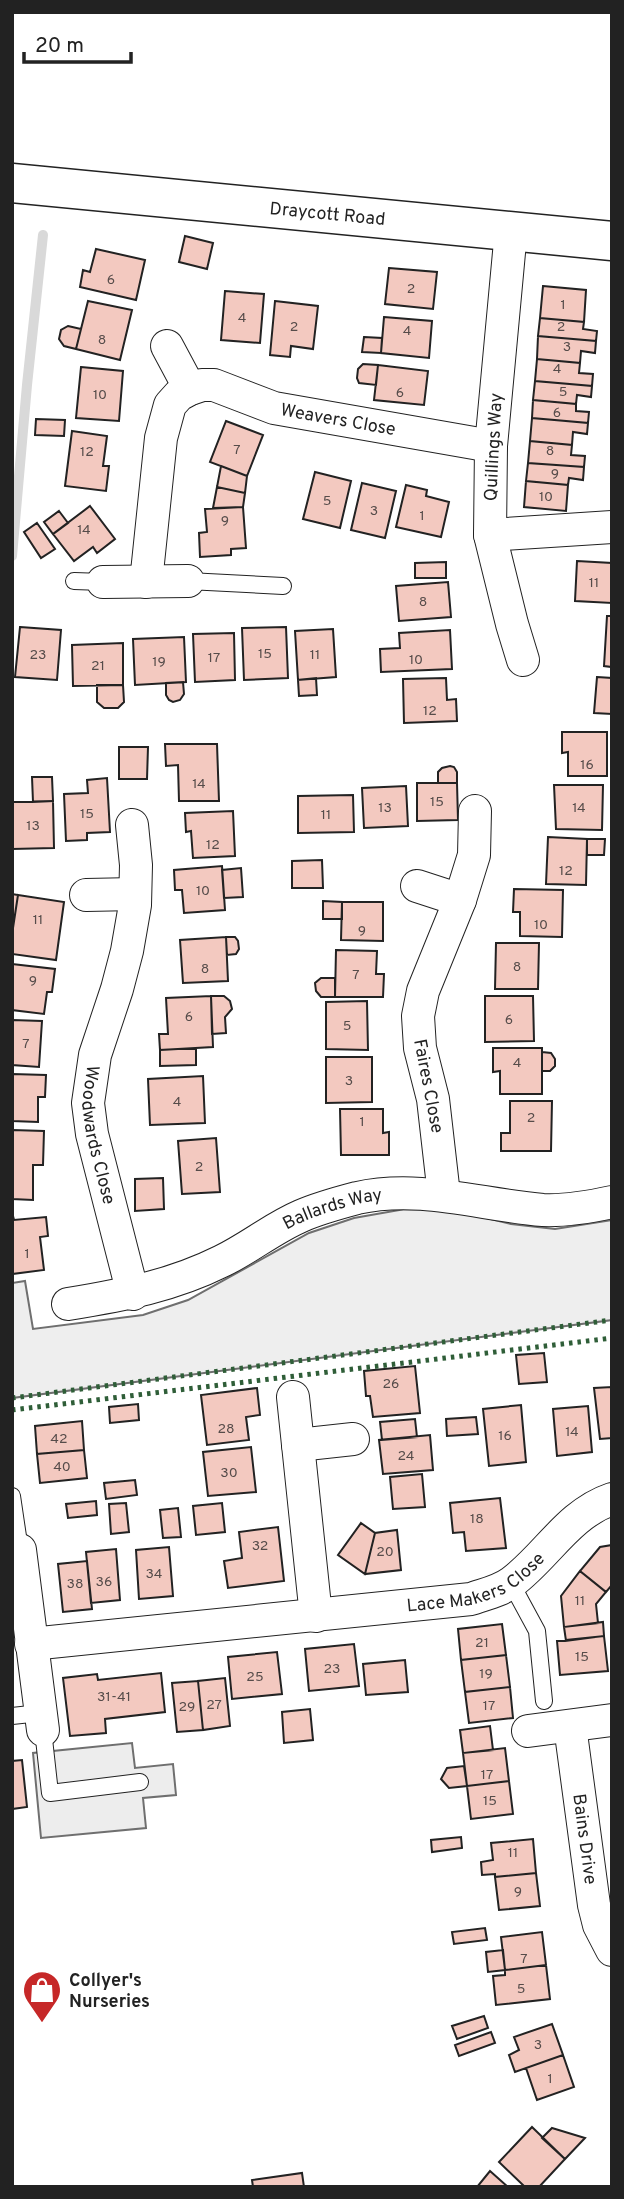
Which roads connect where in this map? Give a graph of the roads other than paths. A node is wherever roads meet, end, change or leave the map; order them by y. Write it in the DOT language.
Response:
graph roads {
  1 [pos="27,184"];
  2 [pos="511,230"];
  3 [pos="612,241"];
  4 [pos="167,346"];
  5 [pos="190,388"];
  6 [pos="491,446"];
  7 [pos="612,527"];
  8 [pos="490,535"];
  9 [pos="188,581"];
  10 [pos="88,582"];
  11 [pos="146,582"];
  12 [pos="283,586"];
  13 [pos="523,660"];
  14 [pos="475,811"];
  15 [pos="132,825"];
  16 [pos="417,886"];
  17 [pos="135,894"];
  18 [pos="86,895"];
  19 [pos="460,900"];
  20 [pos="444,1195"];
  21 [pos="612,1202"];
  22 [pos="133,1294"];
  23 [pos="68,1304"];
  24 [pos="293,1397"];
  25 [pos="352,1438"];
  26 [pos="298,1446"];
  27 [pos="12,1496"];
  28 [pos="612,1499"];
  29 [pos="17,1556"];
  30 [pos="511,1583"];
  31 [pos="316,1616"];
  32 [pos="31,1644"];
  33 [pos="544,1701"];
  34 [pos="32,1720"];
  35 [pos="612,1720"];
  36 [pos="570,1726"];
  37 [pos="528,1731"];
  38 [pos="140,1782"];
  39 [pos="612,1950"];
  1 -- 2 [label="main road, Draycott Road"];
  2 -- 3 [label="main road, Draycott Road"];
  2 -- 6 [label="street, Quillings Way"];
  4 -- 5 [label="street"];
  5 -- 6 [label="street, Weavers Close"];
  5 -- 11 [label="street"];
  6 -- 8 [label="street, Quillings Way"];
  7 -- 8 [label="street"];
  8 -- 13 [label="street, Quillings Way"];
  9 -- 11 [label="street"];
  9 -- 12 [label="lane"];
  10 -- 11 [label="street"];
  14 -- 19 [label="street, Faires Close"];
  15 -- 17 [label="street, Woodwards Close"];
  16 -- 19 [label="street"];
  17 -- 18 [label="street"];
  17 -- 22 [label="street, Woodwards Close"];
  19 -- 20 [label="street, Faires Close"];
  20 -- 21 [label="street, Ballards Way"];
  20 -- 22 [label="street, Ballards Way"];
  22 -- 23 [label="street, Ballards Way"];
  24 -- 26 [label="street"];
  25 -- 26 [label="street"];
  26 -- 31 [label="street"];
  27 -- 29 [label="lane"];
  28 -- 30 [label="street, Lace Makers Close"];
  29 -- 32 [label="street"];
  30 -- 31 [label="street, Lace Makers Close"];
  30 -- 33 [label="lane"];
  31 -- 32 [label="street, Lace Makers Close"];
  32 -- 34 [label="street"];
  34 -- 38 [label="lane"];
  35 -- 36 [label="street"];
  36 -- 37 [label="street"];
  36 -- 39 [label="street, Bains Drive"];
}
